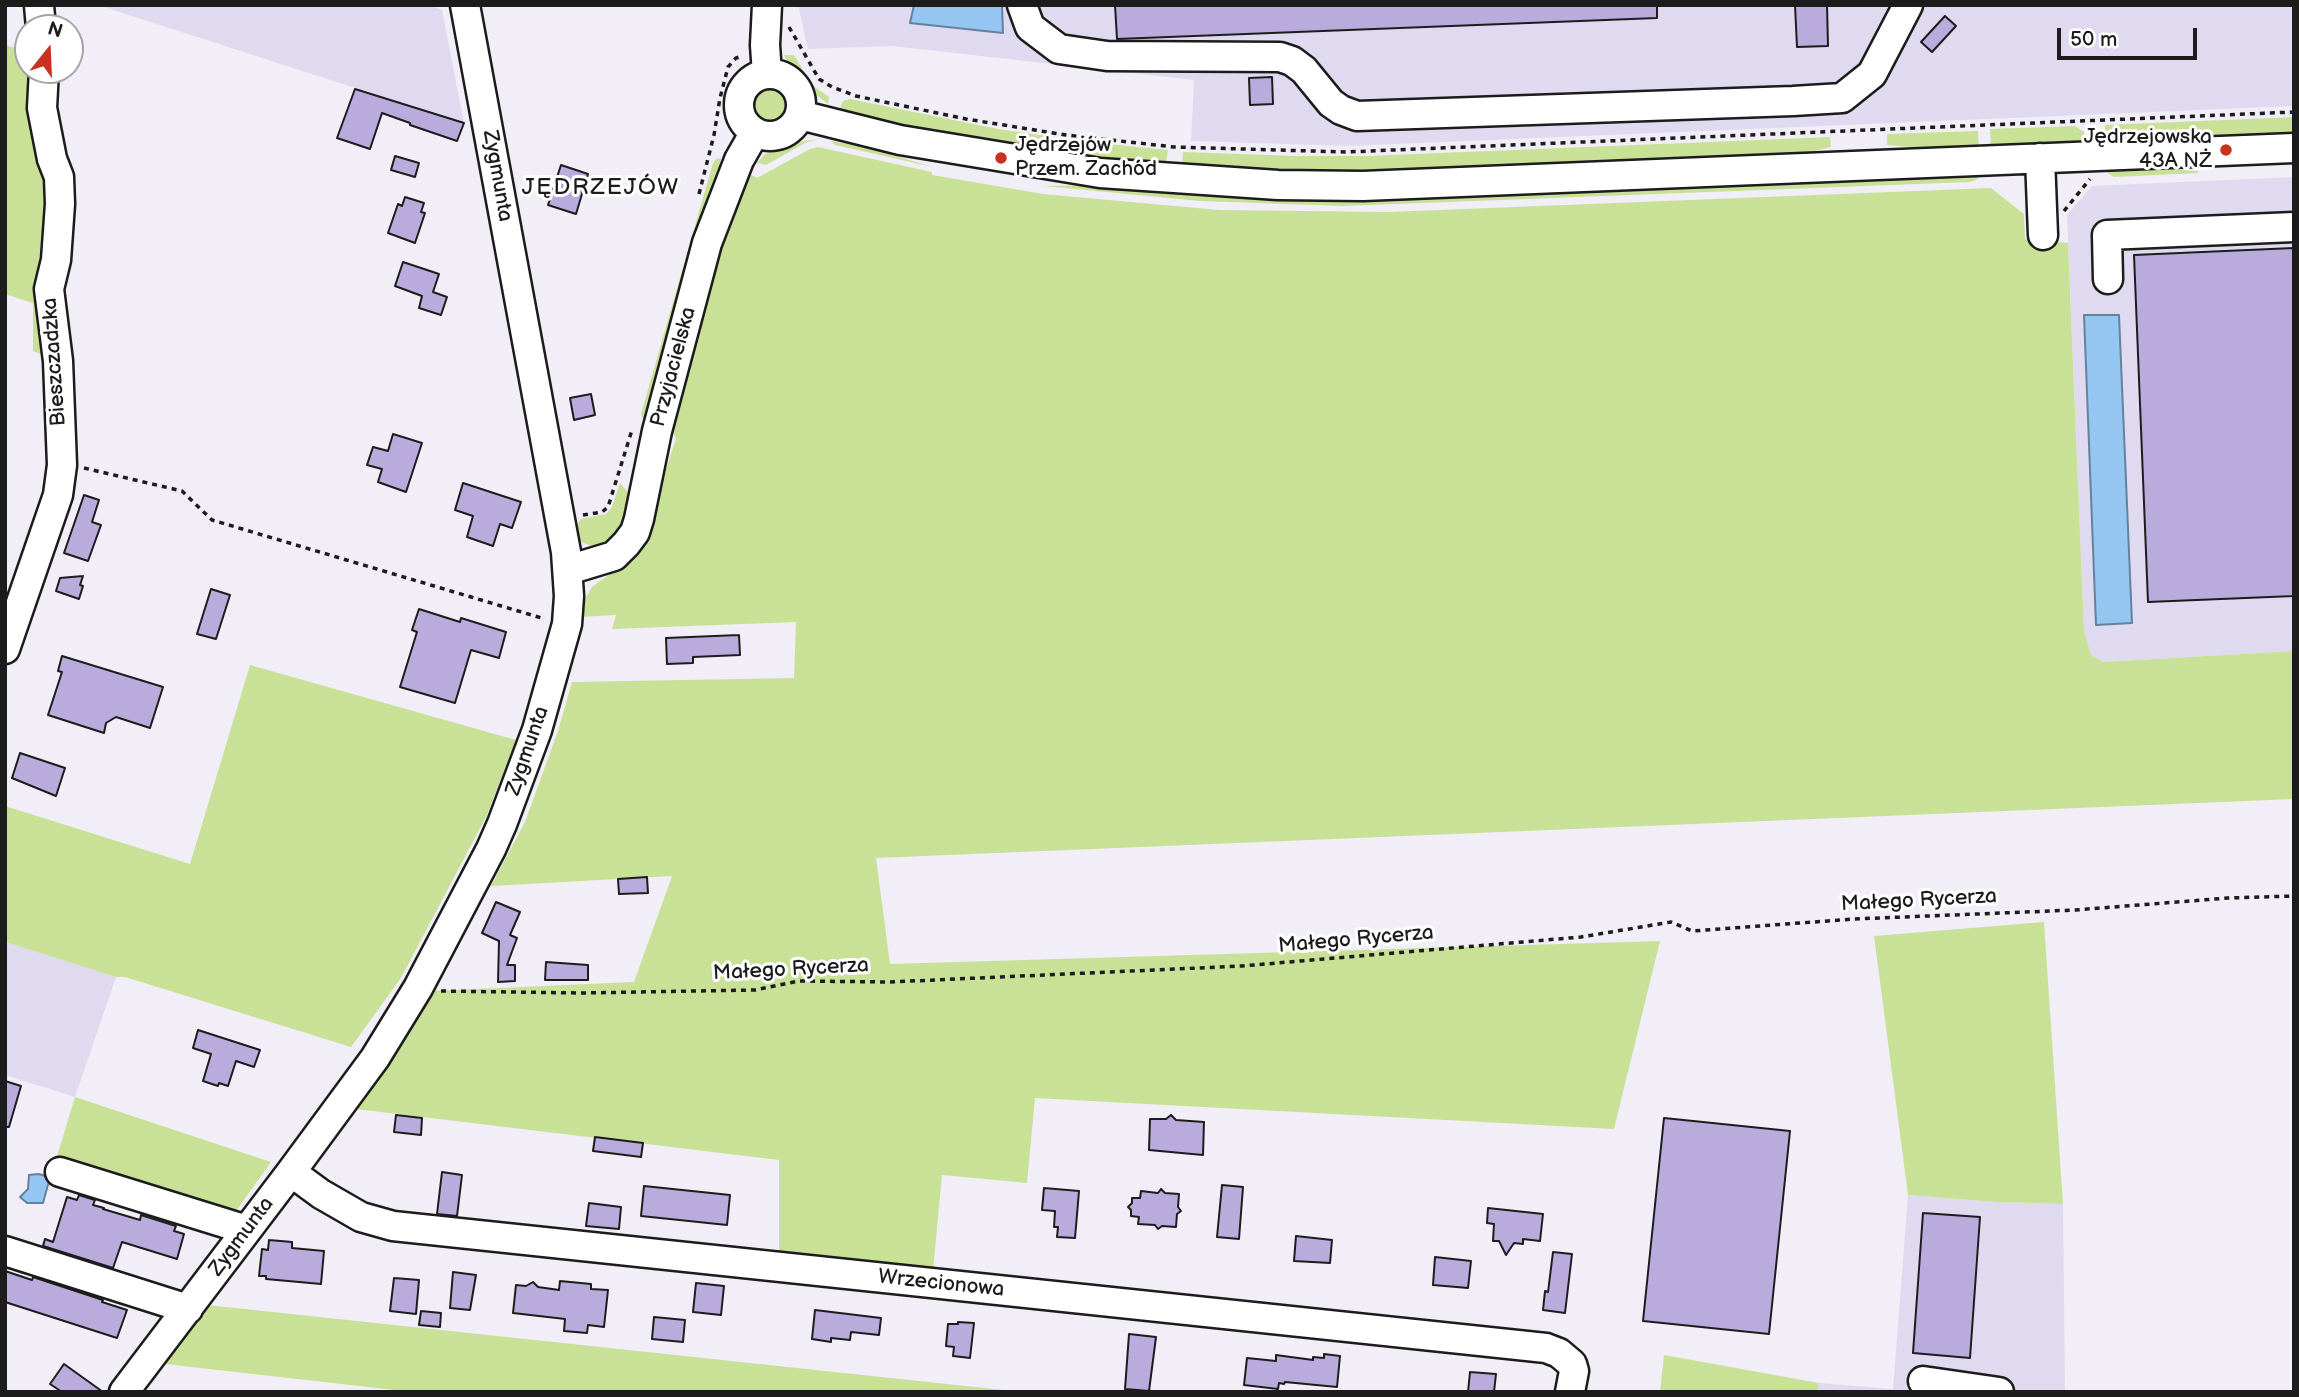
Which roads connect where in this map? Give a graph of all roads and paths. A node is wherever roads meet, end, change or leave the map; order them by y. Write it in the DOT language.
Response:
graph roads {
  1 [pos="465,5"];
  2 [pos="1022,5"];
  3 [pos="1908,5"];
  4 [pos="777,14"];
  5 [pos="758,64"];
  6 [pos="44,84"];
  7 [pos="856,96"];
  8 [pos="800,115"];
  9 [pos="755,132"];
  10 [pos="2294,148"];
  11 [pos="2040,158"];
  12 [pos="707,166"];
  13 [pos="2091,175"];
  14 [pos="2053,226"];
  15 [pos="2294,227"];
  16 [pos="2108,279"];
  17 [pos="633,430"];
  18 [pos="62,465"];
  19 [pos="561,522"];
  20 [pos="568,570"];
  21 [pos="567,624"];
  22 [pos="5,649"];
  23 [pos="2294,896"];
  24 [pos="418,988"];
  25 [pos="60,1172"];
  26 [pos="291,1172"];
  27 [pos="247,1230"];
  28 [pos="5,1251"];
  29 [pos="187,1309"];
  30 [pos="1923,1381"];
  31 [pos="124,1392"];
  32 [pos="1570,1392"];
  33 [pos="1999,1392"];
  1 -- 19 [label="street, Zygmunta"];
  2 -- 3 [label="street"];
  4 -- 5 [label="street"];
  4 -- 7 [label="path"];
  5 -- 8 [label="street"];
  5 -- 9 [label="street"];
  5 -- 12 [label="path"];
  6 -- 18 [label="street, Bieszczadzka"];
  8 -- 9 [label="street"];
  8 -- 11 [label="street"];
  9 -- 20 [label="street, Przyjacielska"];
  10 -- 11 [label="street"];
  11 -- 14 [label="street"];
  13 -- 14 [label="path"];
  15 -- 16 [label="street"];
  17 -- 19 [label="path"];
  18 -- 21 [label="path"];
  18 -- 22 [label="street, Bieszczadzka"];
  19 -- 20 [label="street, Zygmunta"];
  20 -- 21 [label="street, Zygmunta"];
  21 -- 24 [label="street, Zygmunta"];
  23 -- 24 [label="path, Małego Rycerza"];
  24 -- 26 [label="street, Zygmunta"];
  25 -- 27 [label="street"];
  26 -- 27 [label="street, Zygmunta"];
  26 -- 32 [label="street, Wrzecionowa"];
  27 -- 29 [label="street, Zygmunta"];
  28 -- 29 [label="street"];
  29 -- 31 [label="street, Zygmunta"];
  30 -- 33 [label="street"];
}
